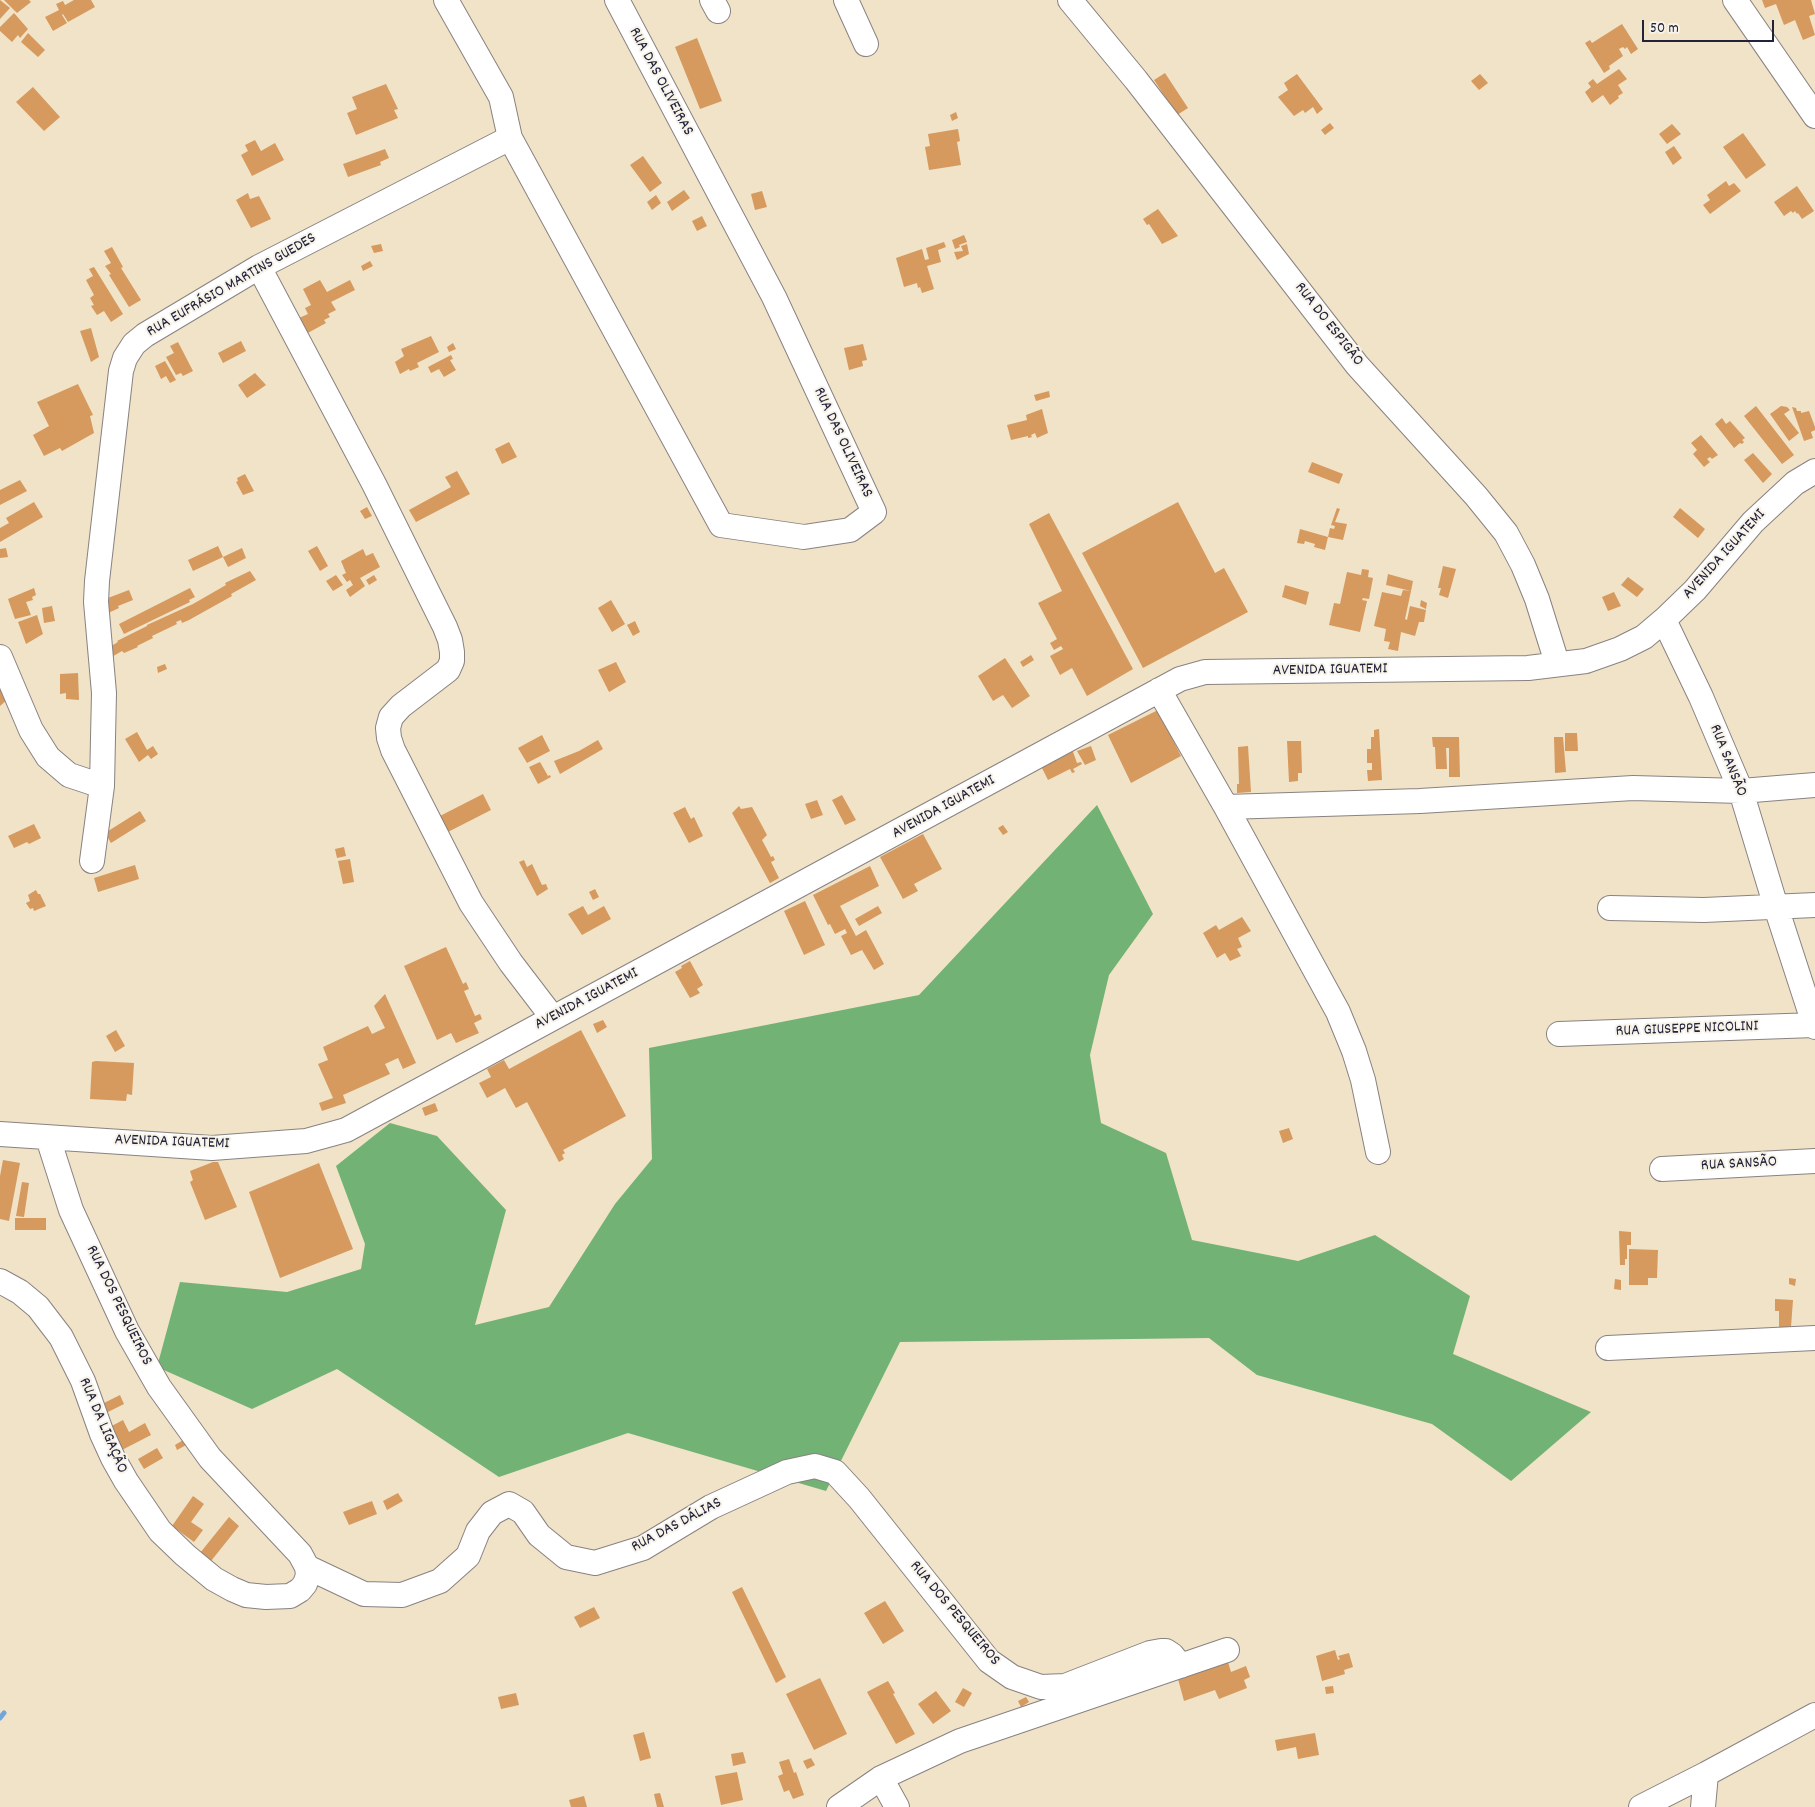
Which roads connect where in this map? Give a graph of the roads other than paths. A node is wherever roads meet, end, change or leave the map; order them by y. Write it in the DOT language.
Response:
graph roads {
  1 [pos="446,0"];
  2 [pos="617,0"];
  3 [pos="846,0"];
  4 [pos="1070,0"];
  5 [pos="1735,0"];
  6 [pos="866,44"];
  7 [pos="1815,116"];
  8 [pos="510,138"];
  9 [pos="259,268"];
  10 [pos="1815,471"];
  11 [pos="1664,620"];
  12 [pos="0,658"];
  13 [pos="1557,663"];
  14 [pos="1159,690"];
  15 [pos="1815,785"];
  16 [pos="102,786"];
  17 [pos="1741,791"];
  18 [pos="1226,807"];
  19 [pos="92,862"];
  20 [pos="1815,905"];
  21 [pos="1776,907"];
  22 [pos="1610,908"];
  23 [pos="553,1018"];
  24 [pos="1815,1026"];
  25 [pos="1559,1034"];
  26 [pos="0,1134"];
  27 [pos="48,1138"];
  28 [pos="1378,1152"];
  29 [pos="1815,1161"];
  30 [pos="1662,1169"];
  31 [pos="0,1282"];
  32 [pos="1815,1338"];
  33 [pos="1608,1348"];
  34 [pos="859,1498"];
  35 [pos="307,1567"];
  36 [pos="1227,1650"];
  37 [pos="1181,1666"];
  38 [pos="1815,1715"];
  39 [pos="1706,1774"];
  40 [pos="881,1778"];
  41 [pos="839,1807"];
  42 [pos="897,1807"];
  43 [pos="1641,1807"];
  44 [pos="1703,1807"];
  1 -- 8 [label="street"];
  2 -- 8 [label="street, RUA DAS OLIVEIRAS"];
  3 -- 6 [label="street"];
  4 -- 13 [label="street, RUA DO ESPIGÃO"];
  5 -- 7 [label="street"];
  8 -- 9 [label="street, RUA EUFRÁSIO MARTINS GUEDES"];
  9 -- 16 [label="street, RUA EUFRÁSIO MARTINS GUEDES"];
  9 -- 23 [label="street"];
  10 -- 11 [label="street, AVENIDA IGUATEMI"];
  11 -- 13 [label="street, AVENIDA IGUATEMI"];
  11 -- 17 [label="street, RUA SANSÃO"];
  12 -- 16 [label="street"];
  13 -- 14 [label="street, AVENIDA IGUATEMI"];
  14 -- 18 [label="street"];
  14 -- 23 [label="street, AVENIDA IGUATEMI"];
  15 -- 17 [label="street"];
  16 -- 19 [label="street, RUA EUFRÁSIO MARTINS GUEDES"];
  17 -- 18 [label="street"];
  17 -- 21 [label="street, RUA SANSÃO"];
  18 -- 28 [label="street"];
  20 -- 21 [label="street"];
  21 -- 22 [label="street"];
  21 -- 24 [label="street, RUA SANSÃO"];
  23 -- 27 [label="street, AVENIDA IGUATEMI"];
  24 -- 25 [label="street, RUA GIUSEPPE NICOLINI"];
  26 -- 27 [label="street, AVENIDA IGUATEMI"];
  27 -- 35 [label="street, RUA DOS PESQUEIROS"];
  29 -- 30 [label="street, RUA SANSÃO"];
  31 -- 35 [label="street, RUA DA LIGAÇÃO"];
  32 -- 33 [label="street"];
  34 -- 35 [label="street, RUA DAS DÁLIAS"];
  34 -- 37 [label="street, RUA DOS PESQUEIROS"];
  36 -- 37 [label="street"];
  37 -- 40 [label="street"];
  38 -- 39 [label="street"];
  39 -- 43 [label="street"];
  39 -- 44 [label="street"];
  40 -- 41 [label="street"];
  40 -- 42 [label="street"];
}
